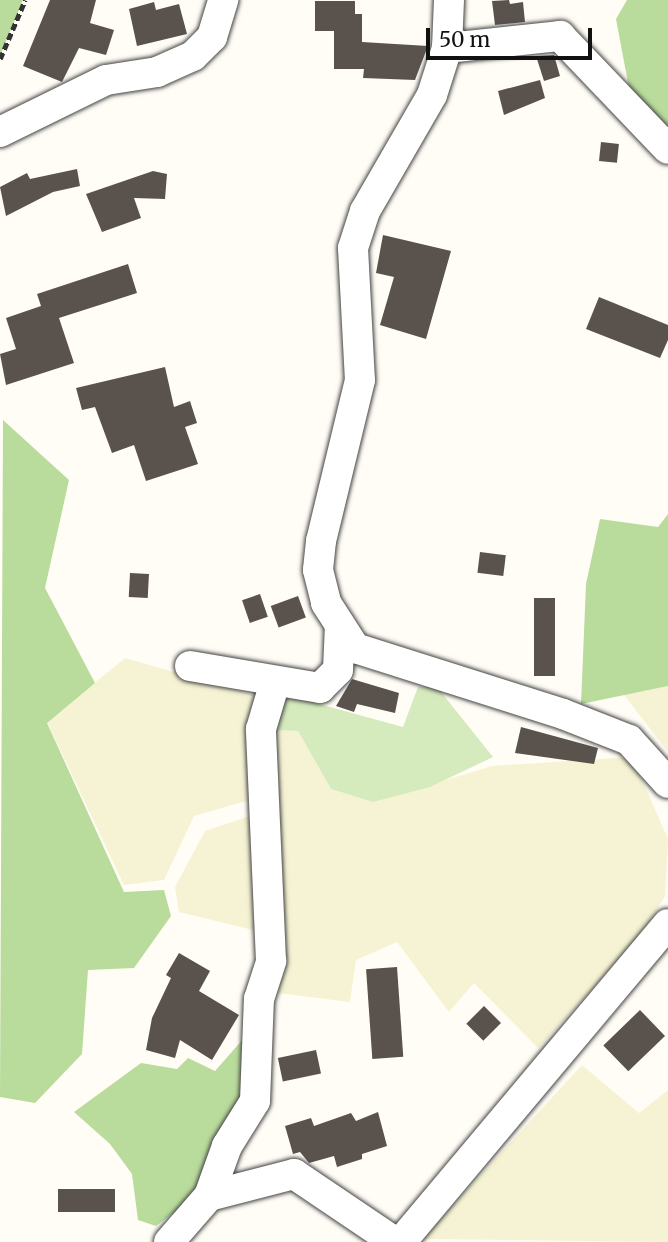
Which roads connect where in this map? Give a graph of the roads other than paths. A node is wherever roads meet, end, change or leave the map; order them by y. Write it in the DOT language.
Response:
graph roads {
  1 [pos="223,0"];
  2 [pos="449,0"];
  3 [pos="447,48"];
  4 [pos="0,132"];
  5 [pos="668,149"];
  6 [pos="340,625"];
  7 [pos="190,666"];
  8 [pos="275,682"];
  9 [pos="668,783"];
  10 [pos="668,924"];
  11 [pos="209,1196"];
  12 [pos="169,1242"];
  13 [pos="395,1242"];
  14 [pos="401,1242"];
  1 -- 4 [label="street"];
  2 -- 3 [label="street"];
  3 -- 5 [label="street"];
  3 -- 6 [label="street"];
  6 -- 8 [label="street"];
  6 -- 9 [label="street"];
  7 -- 8 [label="street"];
  8 -- 11 [label="street"];
  10 -- 14 [label="street"];
  11 -- 12 [label="street"];
  11 -- 13 [label="street"];
}
